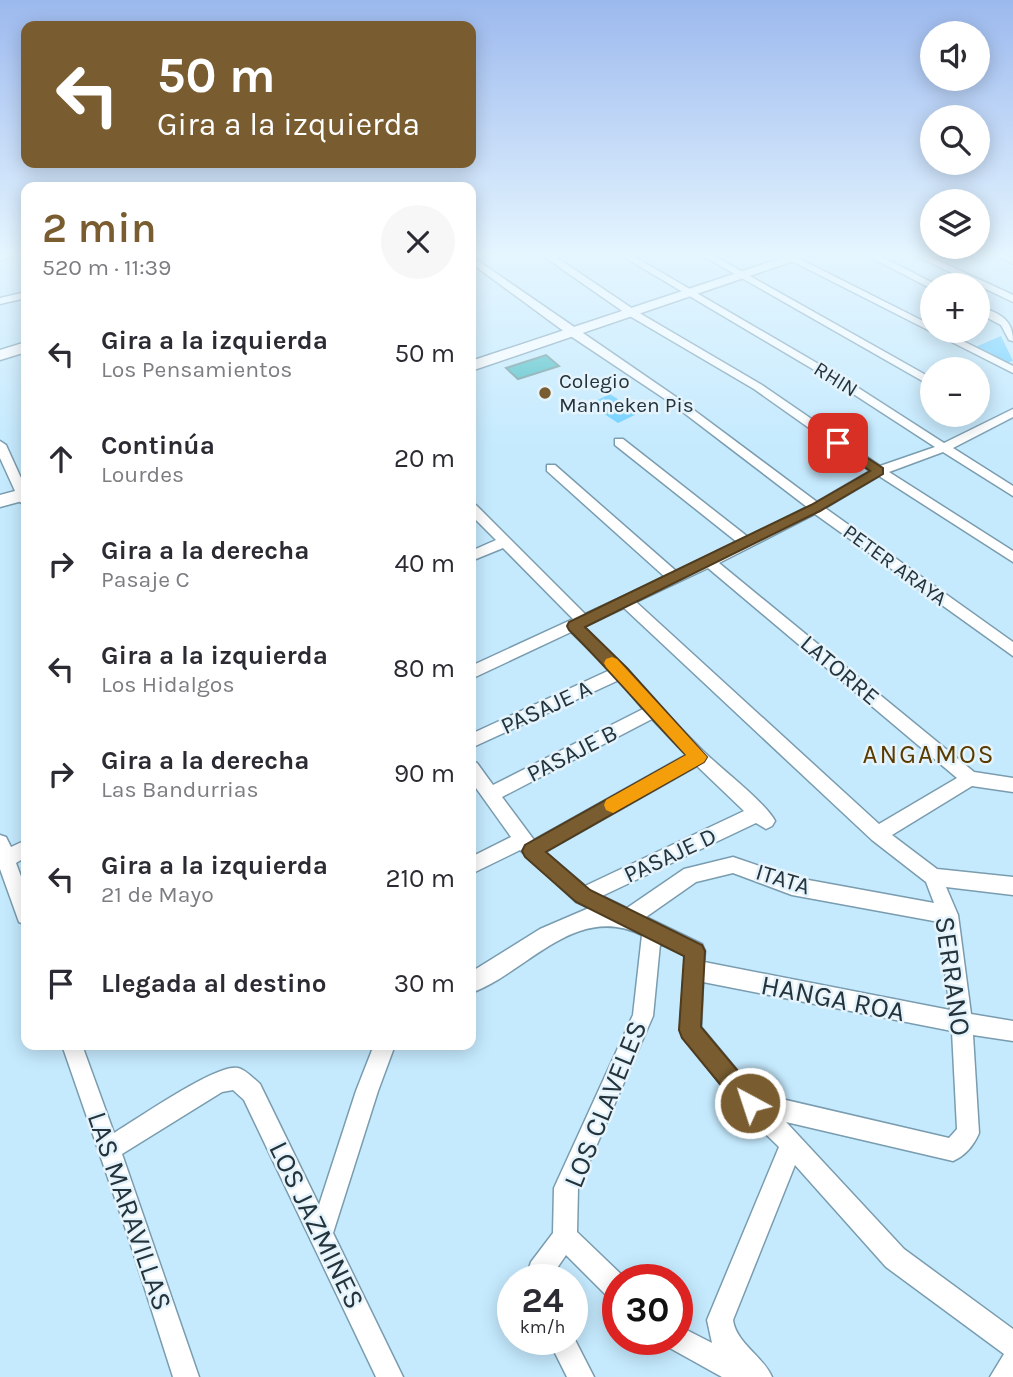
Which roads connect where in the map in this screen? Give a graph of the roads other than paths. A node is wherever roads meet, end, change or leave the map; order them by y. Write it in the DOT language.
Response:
graph roads {
  1 [pos="551,317"];
  2 [pos="619,317"];
  3 [pos="639,317"];
  4 [pos="732,317"];
  5 [pos="816,317"];
  6 [pos="908,317"];
  7 [pos="994,317"];
  8 [pos="573,333"];
  9 [pos="1013,338"];
  10 [pos="21,349"];
  11 [pos="0,355"];
  12 [pos="476,364"];
  13 [pos="1013,370"];
  14 [pos="920,377"];
  15 [pos="1013,412"];
  16 [pos="990,418"];
  17 [pos="995,421"];
  18 [pos="619,442"];
  19 [pos="0,444"];
  20 [pos="943,448"];
  21 [pos="551,468"];
  22 [pos="879,471"];
  23 [pos="21,489"];
  24 [pos="1013,492"];
  25 [pos="21,498"];
  26 [pos="0,501"];
  27 [pos="816,508"];
  28 [pos="476,513"];
  29 [pos="504,542"];
  30 [pos="746,542"];
  31 [pos="476,554"];
  32 [pos="1013,557"];
  33 [pos="709,562"];
  34 [pos="675,578"];
  35 [pos="625,601"];
  36 [pos="579,624"];
  37 [pos="1013,650"];
  38 [pos="476,671"];
  39 [pos="621,672"];
  40 [pos="654,712"];
  41 [pos="476,739"];
  42 [pos="698,757"];
  43 [pos="476,775"];
  44 [pos="970,779"];
  45 [pos="1013,785"];
  46 [pos="490,795"];
  47 [pos="878,834"];
  48 [pos="527,846"];
  49 [pos="21,849"];
  50 [pos="3,851"];
  51 [pos="476,864"];
  52 [pos="933,877"];
  53 [pos="1013,886"];
  54 [pos="583,896"];
  55 [pos="21,902"];
  56 [pos="948,915"];
  57 [pos="630,917"];
  58 [pos="652,929"];
  59 [pos="694,970"];
  60 [pos="476,980"];
  61 [pos="962,1024"];
  62 [pos="1013,1031"];
  63 [pos="74,1050"];
  64 [pos="383,1050"];
  65 [pos="750,1103"];
  66 [pos="792,1144"];
  67 [pos="109,1149"];
  68 [pos="321,1232"];
  69 [pos="565,1237"];
  70 [pos="545,1264"];
  71 [pos="602,1273"];
  72 [pos="1013,1345"];
  73 [pos="693,1347"];
  74 [pos="570,1355"];
  75 [pos="1013,1363"];
  76 [pos="186,1377"];
  77 [pos="390,1377"];
  78 [pos="581,1377"];
  79 [pos="758,1377"];
  80 [pos="1003,1377"];
  1 -- 8 [label="street, PETER ARAYA"];
  2 -- 8 [label="street"];
  3 -- 22 [label="street"];
  4 -- 20 [label="street, RHIN"];
  5 -- 14 [label="street"];
  6 -- 13 [label="street"];
  7 -- 9 [label="street"];
  8 -- 12 [label="street"];
  8 -- 27 [label="street, PETER ARAYA"];
  10 -- 11 [label="street"];
  15 -- 17 [label="street"];
  16 -- 17 [label="street"];
  17 -- 20 [label="street"];
  18 -- 30 [label="street"];
  19 -- 23 [label="street"];
  20 -- 22 [label="street"];
  20 -- 24 [label="street, RHIN"];
  21 -- 34 [label="street"];
  22 -- 27 [label="street"];
  22 -- 32 [label="street"];
  25 -- 26 [label="street"];
  27 -- 30 [label="street"];
  27 -- 37 [label="street, PETER ARAYA"];
  28 -- 29 [label="street"];
  29 -- 31 [label="street"];
  29 -- 36 [label="street"];
  30 -- 33 [label="street"];
  33 -- 34 [label="street"];
  33 -- 44 [label="street, LATORRE"];
  34 -- 35 [label="street"];
  35 -- 36 [label="street"];
  35 -- 47 [label="street"];
  36 -- 38 [label="street"];
  36 -- 39 [label="street"];
  39 -- 40 [label="street"];
  39 -- 41 [label="street, PASAJE A"];
  40 -- 42 [label="street"];
  40 -- 46 [label="street, PASAJE B"];
  42 -- 48 [label="street"];
  42 -- 54 [label="street, PASAJE D"];
  43 -- 46 [label="street"];
  44 -- 45 [label="street"];
  44 -- 47 [label="street"];
  46 -- 48 [label="street"];
  47 -- 52 [label="street"];
  48 -- 51 [label="street"];
  48 -- 54 [label="street"];
  49 -- 50 [label="street"];
  50 -- 55 [label="street"];
  52 -- 53 [label="street"];
  52 -- 56 [label="street, SERRANO"];
  54 -- 57 [label="street"];
  56 -- 57 [label="street, ITATA"];
  56 -- 61 [label="street, SERRANO"];
  57 -- 58 [label="street"];
  57 -- 60 [label="street"];
  58 -- 59 [label="street"];
  58 -- 69 [label="street, LOS CLAVELES"];
  59 -- 61 [label="street, HANGA ROA"];
  59 -- 65 [label="street"];
  61 -- 62 [label="street, HANGA ROA"];
  61 -- 65 [label="street, SERRANO"];
  63 -- 67 [label="street, LAS MARAVILLAS"];
  64 -- 68 [label="street"];
  65 -- 66 [label="street"];
  66 -- 72 [label="street"];
  66 -- 79 [label="street"];
  67 -- 68 [label="street, LOS JAZMINES"];
  67 -- 76 [label="street, LAS MARAVILLAS"];
  68 -- 77 [label="street, LOS JAZMINES"];
  69 -- 70 [label="street"];
  69 -- 71 [label="street"];
  73 -- 79 [label="street"];
  74 -- 78 [label="street"];
  75 -- 80 [label="street"];
}
